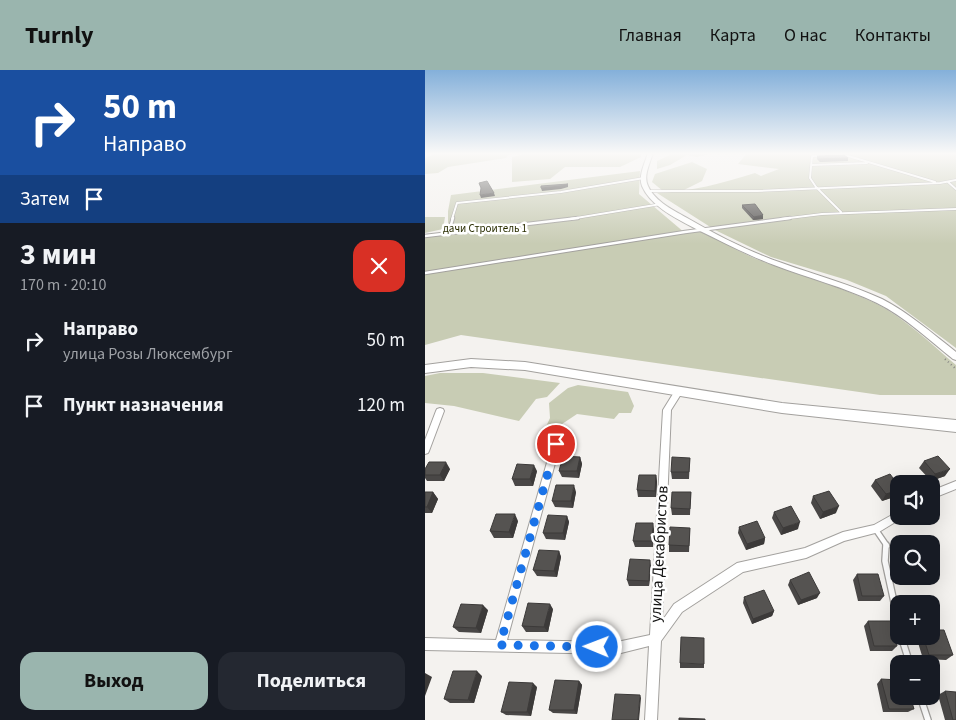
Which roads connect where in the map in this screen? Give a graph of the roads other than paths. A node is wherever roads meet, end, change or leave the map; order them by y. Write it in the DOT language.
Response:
graph roads {
  1 [pos="612,183"];
  2 [pos="646,183"];
  3 [pos="813,183"];
  4 [pos="932,183"];
  5 [pos="815,188"];
  6 [pos="648,191"];
  7 [pos="661,204"];
  8 [pos="956,209"];
  9 [pos="841,212"];
  10 [pos="705,231"];
  11 [pos="449,234"];
  12 [pos="425,236"];
  13 [pos="425,274"];
  14 [pos="956,356"];
  15 [pos="425,369"];
  16 [pos="679,392"];
  17 [pos="440,411"];
  18 [pos="956,426"];
  19 [pos="556,444"];
  20 [pos="425,451"];
  21 [pos="956,485"];
  22 [pos="940,491"];
  23 [pos="890,520"];
  24 [pos="876,529"];
  25 [pos="892,595"];
  26 [pos="655,639"];
  27 [pos="425,644"];
  28 [pos="500,645"];
  29 [pos="923,705"];
  30 [pos="651,720"];
  31 [pos="928,720"];
  1 -- 11 [label="lane"];
  2 -- 6 [label="street"];
  3 -- 5 [label="lane"];
  4 -- 5 [label="lane"];
  5 -- 6 [label="lane"];
  5 -- 9 [label="lane"];
  6 -- 7 [label="street"];
  7 -- 10 [label="street"];
  7 -- 11 [label="lane"];
  8 -- 9 [label="lane"];
  9 -- 10 [label="lane"];
  10 -- 13 [label="lane"];
  10 -- 14 [label="street"];
  11 -- 12 [label="lane"];
  15 -- 16 [label="highway"];
  16 -- 18 [label="highway"];
  16 -- 26 [label="street, улица Декабристов"];
  17 -- 20 [label="street"];
  19 -- 28 [label="street"];
  21 -- 22 [label="street"];
  23 -- 24 [label="street"];
  24 -- 25 [label="lane"];
  24 -- 26 [label="street"];
  26 -- 28 [label="street"];
  26 -- 30 [label="street, улица Декабристов"];
  27 -- 28 [label="street"];
  29 -- 31 [label="lane"];
}
